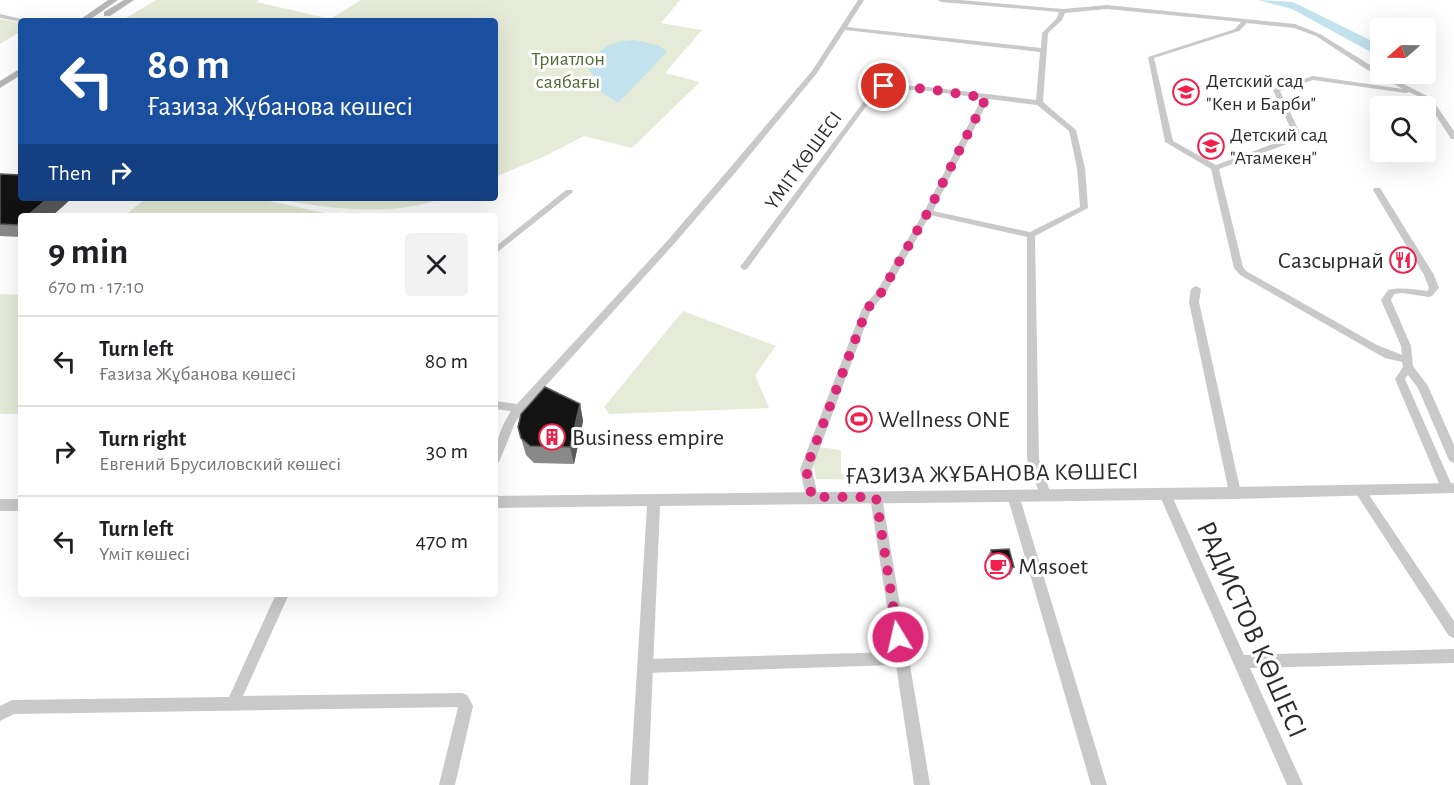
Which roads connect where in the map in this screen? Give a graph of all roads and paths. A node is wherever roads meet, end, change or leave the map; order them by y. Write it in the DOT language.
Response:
graph roads {
  1 [pos="114,0"];
  2 [pos="129,0"];
  3 [pos="861,0"];
  4 [pos="941,0"];
  5 [pos="1062,11"];
  6 [pos="0,16"];
  7 [pos="87,18"];
  8 [pos="102,18"];
  9 [pos="18,20"];
  10 [pos="1246,21"];
  11 [pos="844,28"];
  12 [pos="1042,50"];
  13 [pos="18,62"];
  14 [pos="18,73"];
  15 [pos="0,74"];
  16 [pos="0,85"];
  17 [pos="1414,92"];
  18 [pos="986,98"];
  19 [pos="1039,103"];
  20 [pos="1454,137"];
  21 [pos="1215,168"];
  22 [pos="1377,190"];
  23 [pos="569,192"];
  24 [pos="928,212"];
  25 [pos="1031,235"];
  26 [pos="498,249"];
  27 [pos="744,267"];
  28 [pos="1196,289"];
  29 [pos="1408,363"];
  30 [pos="498,405"];
  31 [pos="519,408"];
  32 [pos="498,452"];
  33 [pos="1454,458"];
  34 [pos="1451,488"];
  35 [pos="1361,492"];
  36 [pos="1165,494"];
  37 [pos="1235,494"];
  38 [pos="1013,495"];
  39 [pos="1045,495"];
  40 [pos="812,497"];
  41 [pos="876,497"];
  42 [pos="654,500"];
  43 [pos="498,502"];
  44 [pos="0,505"];
  45 [pos="18,505"];
  46 [pos="282,597"];
  47 [pos="1454,632"];
  48 [pos="1454,656"];
  49 [pos="901,658"];
  50 [pos="1240,662"];
  51 [pos="645,666"];
  52 [pos="233,703"];
  53 [pos="0,714"];
  54 [pos="447,785"];
  55 [pos="639,785"];
  56 [pos="922,785"];
  57 [pos="1099,785"];
  58 [pos="1295,785"];
  1 -- 7 [label="main road"];
  2 -- 8 [label="main road"];
  3 -- 11 [label="street"];
  4 -- 5 [label="street"];
  5 -- 10 [label="street"];
  5 -- 12 [label="street"];
  6 -- 9 [label="street"];
  10 -- 17 [label="street"];
  10 -- 21 [label="street"];
  11 -- 12 [label="street"];
  11 -- 31 [label="street"];
  12 -- 19 [label="street"];
  13 -- 15 [label="main road"];
  14 -- 16 [label="main road"];
  17 -- 20 [label="street"];
  17 -- 21 [label="street"];
  18 -- 19 [label="street, ҮМІТ КӨШЕСІ"];
  18 -- 24 [label="street"];
  18 -- 27 [label="street, ҮМІТ КӨШЕСІ"];
  19 -- 25 [label="street"];
  21 -- 29 [label="street"];
  22 -- 29 [label="street"];
  23 -- 26 [label="street"];
  24 -- 25 [label="street"];
  24 -- 40 [label="street"];
  25 -- 39 [label="street"];
  28 -- 37 [label="street"];
  29 -- 33 [label="street"];
  29 -- 34 [label="street"];
  30 -- 31 [label="street"];
  31 -- 32 [label="street"];
  34 -- 35 [label="street, ҒАЗИЗА ЖҰБАНОВА КӨШЕСІ"];
  35 -- 37 [label="street, ҒАЗИЗА ЖҰБАНОВА КӨШЕСІ"];
  35 -- 47 [label="street"];
  36 -- 37 [label="street, ҒАЗИЗА ЖҰБАНОВА КӨШЕСІ"];
  36 -- 39 [label="street, ҒАЗИЗА ЖҰБАНОВА КӨШЕСІ"];
  36 -- 50 [label="street, РАДИСТОВ КӨШЕСІ"];
  38 -- 39 [label="street, ҒАЗИЗА ЖҰБАНОВА КӨШЕСІ"];
  38 -- 41 [label="street, ҒАЗИЗА ЖҰБАНОВА КӨШЕСІ"];
  38 -- 57 [label="street"];
  40 -- 41 [label="street, ҒАЗИЗА ЖҰБАНОВА КӨШЕСІ"];
  40 -- 42 [label="street, ҒАЗИЗА ЖҰБАНОВА КӨШЕСІ"];
  41 -- 49 [label="street"];
  42 -- 43 [label="street, ҒАЗИЗА ЖҰБАНОВА КӨШЕСІ"];
  42 -- 51 [label="street"];
  44 -- 45 [label="street"];
  46 -- 52 [label="street"];
  48 -- 50 [label="street"];
  49 -- 51 [label="street"];
  49 -- 56 [label="street"];
  50 -- 58 [label="street, РАДИСТОВ КӨШЕСІ"];
  51 -- 55 [label="street"];
  52 -- 53 [label="street"];
  52 -- 54 [label="street"];
}
